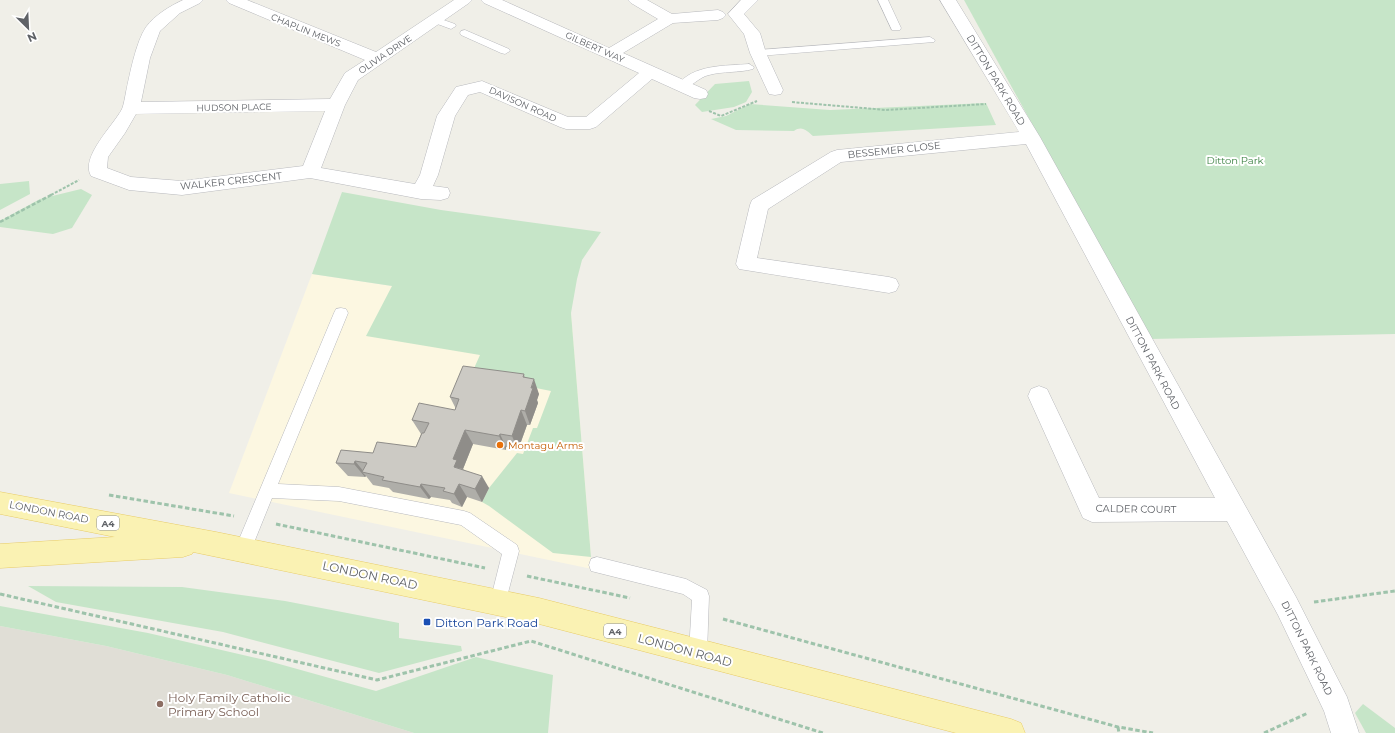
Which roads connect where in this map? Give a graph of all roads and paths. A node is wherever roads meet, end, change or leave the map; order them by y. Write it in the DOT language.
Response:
graph roads {
  1 [pos="195,0"];
  2 [pos="234,0"];
  3 [pos="434,0"];
  4 [pos="489,0"];
  5 [pos="636,0"];
  6 [pos="750,0"];
  7 [pos="883,0"];
  8 [pos="948,0"];
  9 [pos="458,4"];
  10 [pos="718,15"];
  11 [pos="669,19"];
  12 [pos="435,20"];
  13 [pos="451,26"];
  14 [pos="896,28"];
  15 [pos="465,33"];
  16 [pos="930,40"];
  17 [pos="505,51"];
  18 [pos="758,53"];
  19 [pos="610,54"];
  20 [pos="378,59"];
  21 [pos="749,67"];
  22 [pos="650,72"];
  23 [pos="682,86"];
  24 [pos="775,90"];
  25 [pos="700,94"];
  26 [pos="989,104"];
  27 [pos="336,105"];
  28 [pos="131,108"];
  29 [pos="1031,137"];
  30 [pos="97,171"];
  31 [pos="310,172"];
  32 [pos="421,192"];
  33 [pos="441,193"];
  34 [pos="0,222"];
  35 [pos="889,285"];
  36 [pos="341,313"];
  37 [pos="1039,396"];
  38 [pos="267,491"];
  39 [pos="0,503"];
  40 [pos="1232,509"];
  41 [pos="216,544"];
  42 [pos="243,549"];
  43 [pos="0,556"];
  44 [pos="597,565"];
  45 [pos="1395,591"];
  46 [pos="0,594"];
  47 [pos="498,602"];
  48 [pos="1287,606"];
  49 [pos="698,653"];
  50 [pos="1118,727"];
  51 [pos="1002,732"];
  52 [pos="823,733"];
  53 [pos="1118,733"];
  54 [pos="1345,733"];
  1 -- 28 [label="street"];
  2 -- 20 [label="street, CHAPLIN MEWS"];
  3 -- 9 [label="street"];
  4 -- 19 [label="street, GILBERT WAY"];
  5 -- 11 [label="street"];
  6 -- 18 [label="street"];
  7 -- 14 [label="lane"];
  8 -- 29 [label="street, DITTON PARK ROAD"];
  9 -- 12 [label="street, OLIVIA DRIVE"];
  10 -- 11 [label="street"];
  11 -- 19 [label="street"];
  12 -- 13 [label="lane"];
  12 -- 20 [label="street, OLIVIA DRIVE"];
  15 -- 17 [label="lane"];
  16 -- 18 [label="lane"];
  18 -- 24 [label="street"];
  19 -- 22 [label="street, GILBERT WAY"];
  20 -- 27 [label="street, OLIVIA DRIVE"];
  21 -- 23 [label="lane"];
  22 -- 23 [label="street, GILBERT WAY"];
  22 -- 32 [label="street, DAVISON ROAD"];
  23 -- 25 [label="street, GILBERT WAY"];
  24 -- 26 [label="path"];
  27 -- 28 [label="street, HUDSON PLACE"];
  27 -- 31 [label="street, OLIVIA DRIVE"];
  28 -- 30 [label="street"];
  29 -- 35 [label="street, BESSEMER CLOSE"];
  29 -- 40 [label="street, DITTON PARK ROAD"];
  30 -- 31 [label="street, WALKER CRESCENT"];
  30 -- 34 [label="path"];
  31 -- 32 [label="street"];
  32 -- 33 [label="street"];
  36 -- 38 [label="lane"];
  37 -- 40 [label="street, CALDER COURT"];
  38 -- 42 [label="lane"];
  38 -- 47 [label="lane"];
  39 -- 41 [label="main road, LONDON ROAD / A4"];
  40 -- 48 [label="street, DITTON PARK ROAD"];
  41 -- 42 [label="main road, LONDON ROAD / A4"];
  41 -- 43 [label="main road, LONDON ROAD / A4"];
  42 -- 47 [label="main road, LONDON ROAD / A4"];
  44 -- 49 [label="lane"];
  45 -- 48 [label="path"];
  46 -- 52 [label="path"];
  47 -- 49 [label="main road, LONDON ROAD / A4"];
  48 -- 54 [label="street, DITTON PARK ROAD"];
  49 -- 51 [label="main road, LONDON ROAD / A4"];
  50 -- 53 [label="path"];
}
